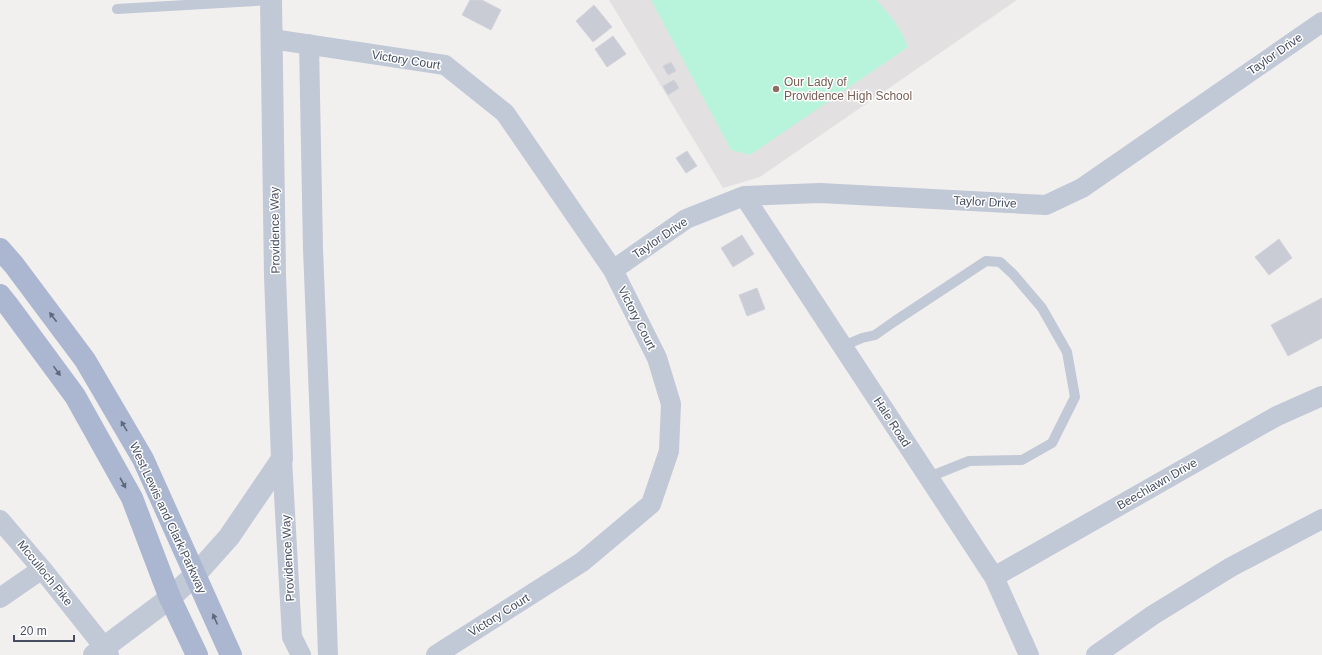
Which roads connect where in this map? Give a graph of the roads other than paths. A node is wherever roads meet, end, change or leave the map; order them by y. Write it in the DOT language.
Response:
graph roads {
  1 [pos="271,0"];
  2 [pos="217,2"];
  3 [pos="117,9"];
  4 [pos="1322,22"];
  5 [pos="272,39"];
  6 [pos="309,44"];
  7 [pos="744,196"];
  8 [pos="0,249"];
  9 [pos="613,270"];
  10 [pos="0,295"];
  11 [pos="843,346"];
  12 [pos="1322,396"];
  13 [pos="282,459"];
  14 [pos="929,477"];
  15 [pos="1322,519"];
  16 [pos="0,520"];
  17 [pos="42,569"];
  18 [pos="195,575"];
  19 [pos="994,577"];
  20 [pos="0,598"];
  21 [pos="170,598"];
  22 [pos="102,652"];
  23 [pos="197,655"];
  24 [pos="231,655"];
  25 [pos="301,655"];
  26 [pos="328,655"];
  27 [pos="436,655"];
  28 [pos="1028,655"];
  29 [pos="1096,655"];
  1 -- 2 [label="lane"];
  1 -- 5 [label="street, Providence Way"];
  2 -- 3 [label="lane"];
  4 -- 7 [label="street, Taylor Drive"];
  5 -- 6 [label="street, Victory Court"];
  5 -- 13 [label="street, Providence Way"];
  6 -- 9 [label="street, Victory Court"];
  6 -- 26 [label="street"];
  7 -- 9 [label="street, Taylor Drive"];
  7 -- 11 [label="street, Hale Road"];
  18 -- 8 [label="main road, West Lewis and Clark Parkway, one-way"];
  9 -- 27 [label="street, Victory Court"];
  10 -- 21 [label="main road, West Lewis and Clark Parkway, one-way"];
  11 -- 14 [label="street, Hale Road"];
  11 -- 14 [label="lane"];
  12 -- 19 [label="street, Beechlawn Drive"];
  13 -- 18 [label="street"];
  13 -- 25 [label="street, Providence Way"];
  14 -- 19 [label="street, Hale Road"];
  15 -- 29 [label="street"];
  16 -- 17 [label="street, Mcculloch Pike"];
  17 -- 20 [label="street"];
  17 -- 22 [label="street, Mcculloch Pike"];
  18 -- 21 [label="street"];
  24 -- 18 [label="main road, West Lewis and Clark Parkway, one-way"];
  19 -- 28 [label="street, Hale Road"];
  21 -- 22 [label="street"];
  21 -- 23 [label="main road, West Lewis and Clark Parkway"];
}
